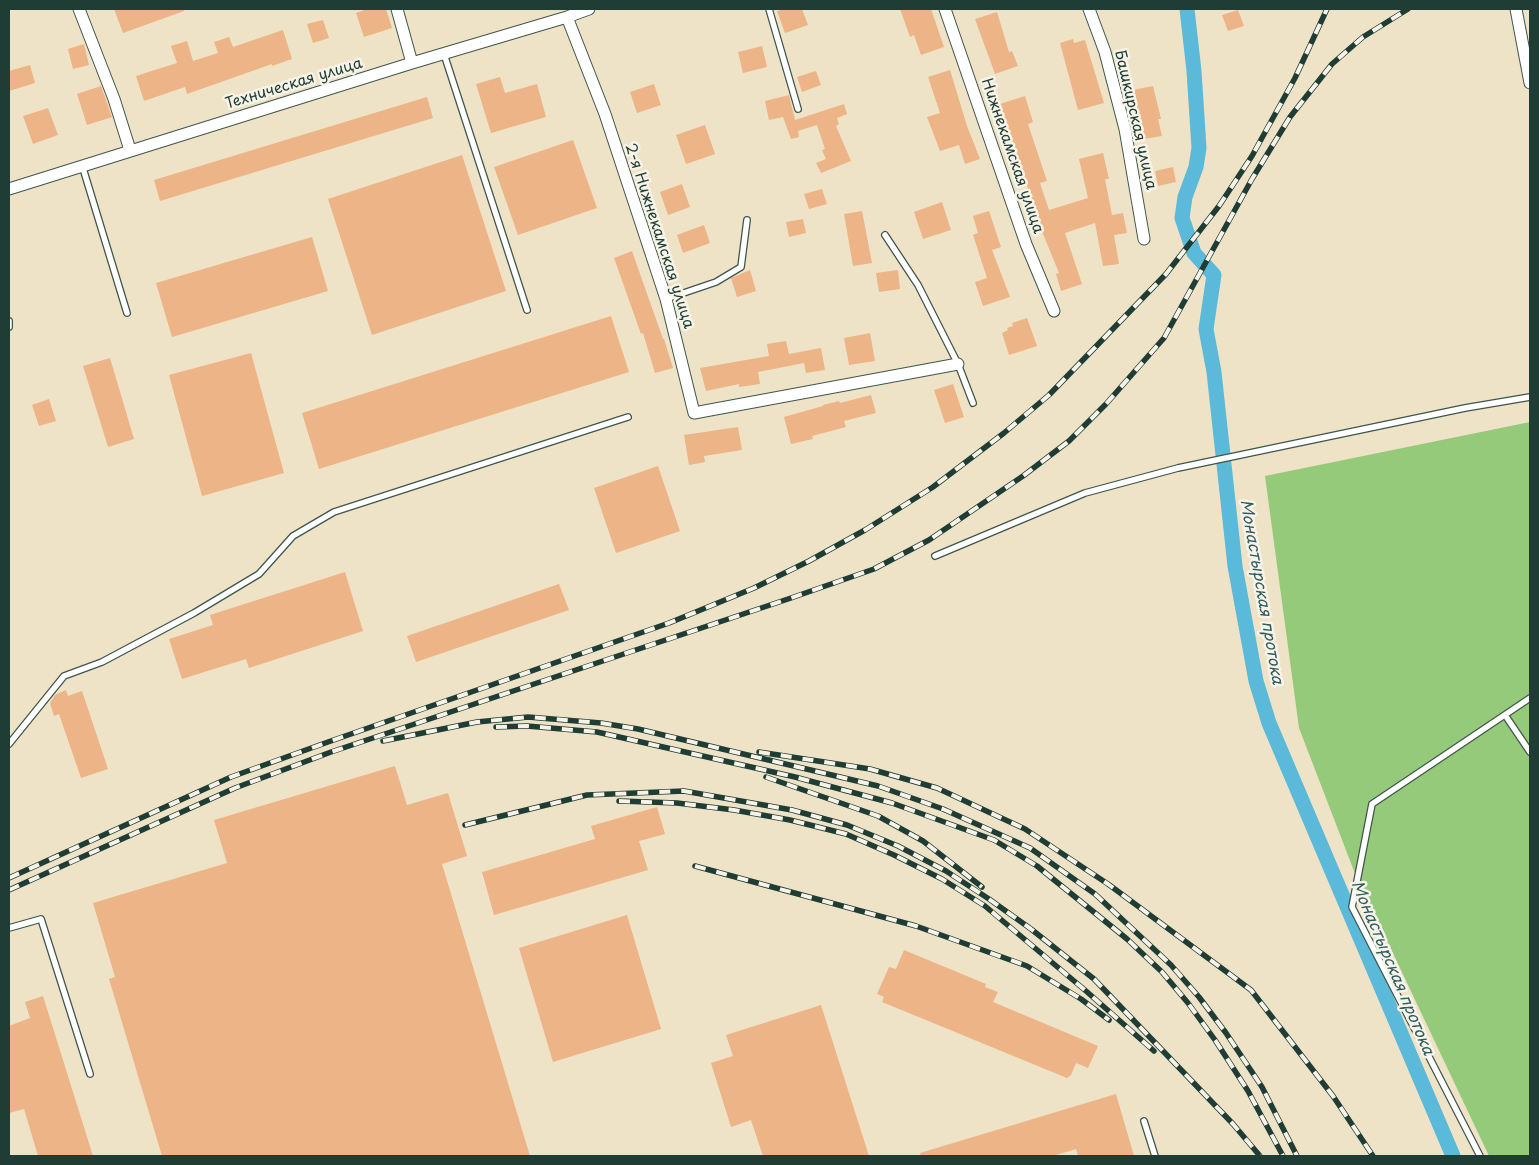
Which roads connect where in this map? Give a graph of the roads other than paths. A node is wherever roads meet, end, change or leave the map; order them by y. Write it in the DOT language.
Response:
graph roads {
  1 [pos="79,9"];
  2 [pos="397,9"];
  3 [pos="589,9"];
  4 [pos="769,9"];
  5 [pos="945,9"];
  6 [pos="1089,9"];
  7 [pos="1516,9"];
  8 [pos="567,17"];
  9 [pos="444,54"];
  10 [pos="412,63"];
  11 [pos="1530,83"];
  12 [pos="798,109"];
  13 [pos="130,150"];
  14 [pos="82,165"];
  15 [pos="9,189"];
  16 [pos="747,220"];
  17 [pos="885,235"];
  18 [pos="1144,239"];
  19 [pos="666,298"];
  20 [pos="527,310"];
  21 [pos="1054,311"];
  22 [pos="127,313"];
  23 [pos="9,320"];
  24 [pos="9,327"];
  25 [pos="958,364"];
  26 [pos="1530,397"];
  27 [pos="973,403"];
  28 [pos="628,417"];
  29 [pos="935,556"];
  30 [pos="1530,698"];
  31 [pos="1505,715"];
  32 [pos="9,744"];
  33 [pos="1530,752"];
  34 [pos="9,928"];
  35 [pos="90,1074"];
  36 [pos="1144,1120"];
  37 [pos="1155,1156"];
  38 [pos="1480,1156"];
  1 -- 13 [label="street"];
  2 -- 10 [label="street"];
  3 -- 8 [label="street, Техническая улица"];
  4 -- 12 [label="lane"];
  5 -- 21 [label="street, Нижнекамская улица"];
  6 -- 18 [label="street, Башкирская улица"];
  7 -- 11 [label="street"];
  8 -- 9 [label="street, Техническая улица"];
  8 -- 19 [label="street, 2-я Нижнекамская улица"];
  9 -- 10 [label="street, Техническая улица"];
  9 -- 20 [label="lane"];
  10 -- 13 [label="street, Техническая улица"];
  13 -- 14 [label="street, Техническая улица"];
  14 -- 15 [label="street, Техническая улица"];
  14 -- 22 [label="lane"];
  16 -- 19 [label="lane"];
  17 -- 25 [label="lane"];
  19 -- 25 [label="street, 2-я Нижнекамская улица"];
  23 -- 24 [label="lane"];
  25 -- 27 [label="lane"];
  26 -- 29 [label="lane"];
  28 -- 32 [label="lane"];
  30 -- 31 [label="lane"];
  31 -- 33 [label="lane"];
  31 -- 38 [label="lane"];
  34 -- 35 [label="lane"];
  36 -- 37 [label="lane"];
}
